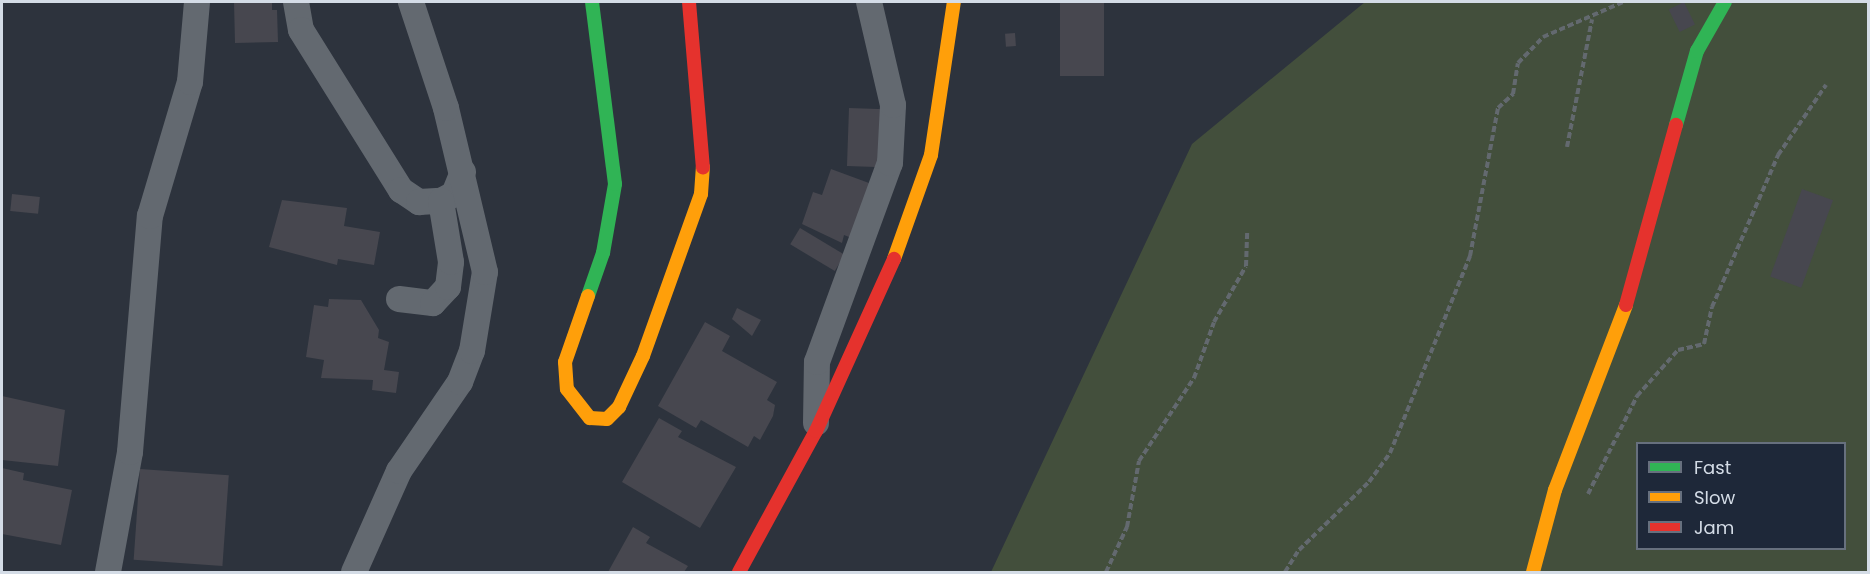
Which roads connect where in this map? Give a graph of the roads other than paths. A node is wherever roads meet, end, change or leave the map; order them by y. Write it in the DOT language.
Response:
graph roads {
  1 [pos="197,2"];
  2 [pos="296,2"];
  3 [pos="411,2"];
  4 [pos="592,2"];
  5 [pos="689,2"];
  6 [pos="869,2"];
  7 [pos="954,2"];
  8 [pos="1725,2"];
  9 [pos="463,172"];
  10 [pos="441,201"];
  11 [pos="399,299"];
  12 [pos="816,431"];
  13 [pos="108,573"];
  14 [pos="354,573"];
  15 [pos="739,573"];
  16 [pos="1533,573"];
  1 -- 13 [label="street"];
  2 -- 10 [label="street"];
  3 -- 9 [label="street"];
  4 -- 5 [label="street"];
  6 -- 12 [label="street"];
  7 -- 12 [label="street"];
  8 -- 16 [label="street"];
  9 -- 10 [label="street"];
  9 -- 14 [label="street"];
  10 -- 11 [label="street"];
  12 -- 15 [label="street"];
}
